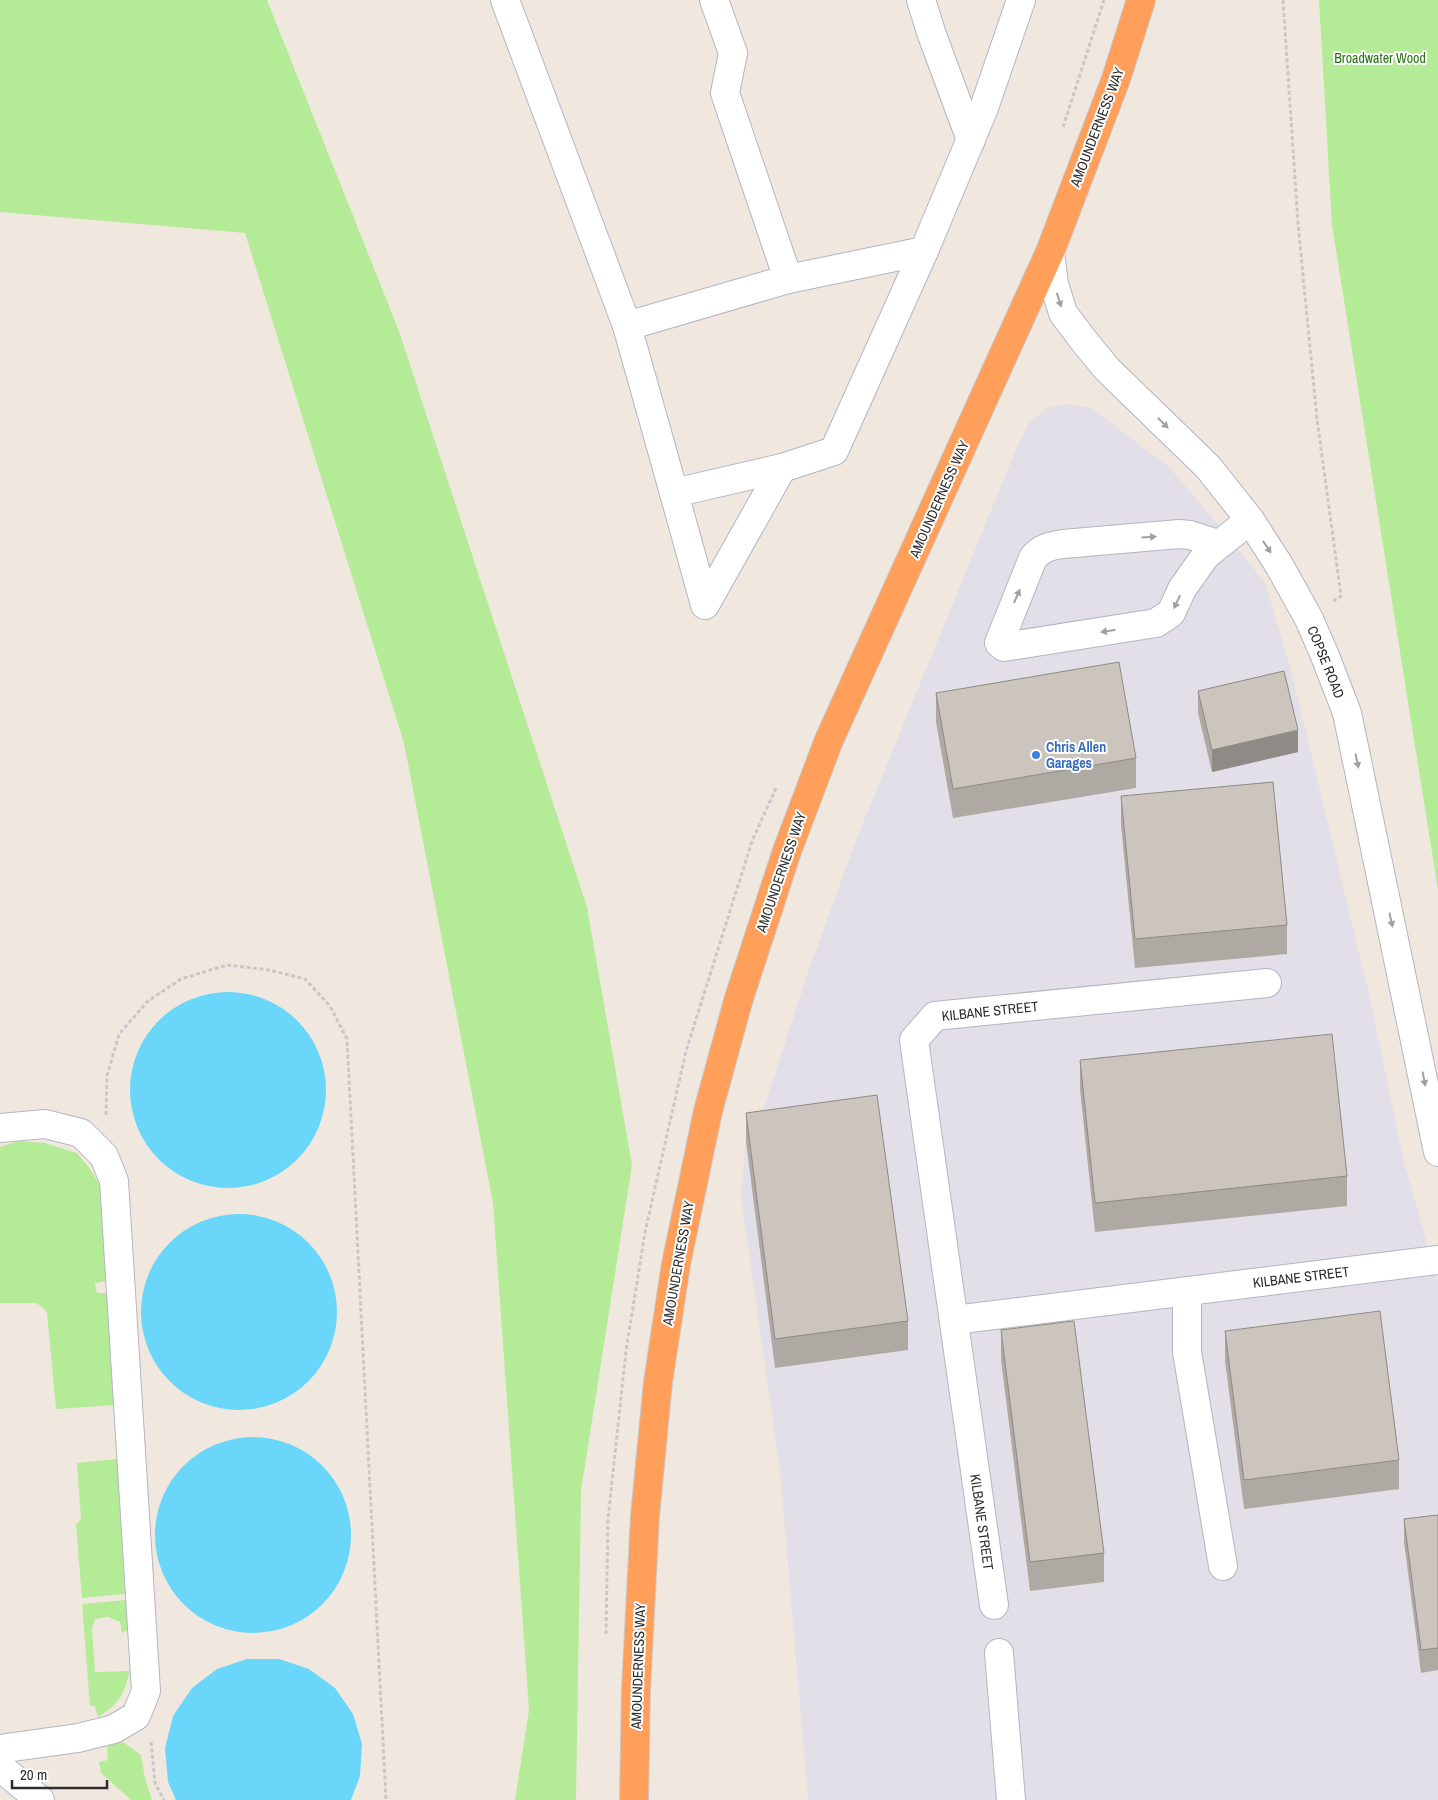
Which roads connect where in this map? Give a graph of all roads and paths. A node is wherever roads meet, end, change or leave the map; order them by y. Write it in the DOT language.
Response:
graph roads {
  1 [pos="505,0"];
  2 [pos="714,0"];
  3 [pos="921,0"];
  4 [pos="1022,0"];
  5 [pos="1141,0"];
  6 [pos="1283,0"];
  7 [pos="971,140"];
  8 [pos="924,251"];
  9 [pos="1050,252"];
  10 [pos="788,279"];
  11 [pos="627,326"];
  12 [pos="782,468"];
  13 [pos="674,494"];
  14 [pos="1250,520"];
  15 [pos="1218,544"];
  16 [pos="1309,619"];
  17 [pos="1268,983"];
  18 [pos="0,1128"];
  19 [pos="1438,1152"];
  20 [pos="104,1156"];
  21 [pos="1438,1260"];
  22 [pos="1187,1292"];
  23 [pos="954,1320"];
  24 [pos="1223,1566"];
  25 [pos="994,1605"];
  26 [pos="999,1653"];
  27 [pos="136,1716"];
  28 [pos="0,1751"];
  29 [pos="0,1767"];
  30 [pos="40,1800"];
  31 [pos="164,1800"];
  32 [pos="386,1800"];
  33 [pos="634,1800"];
  34 [pos="1011,1800"];
  1 -- 11 [label="street"];
  2 -- 10 [label="street"];
  3 -- 7 [label="street"];
  4 -- 7 [label="street"];
  5 -- 9 [label="highway, AMOUNDERNESS WAY"];
  6 -- 16 [label="path"];
  7 -- 8 [label="street"];
  8 -- 10 [label="street"];
  8 -- 12 [label="street"];
  9 -- 14 [label="street, COPSE ROAD, one-way"];
  9 -- 33 [label="highway, AMOUNDERNESS WAY"];
  10 -- 11 [label="street"];
  11 -- 13 [label="street"];
  12 -- 13 [label="street"];
  12 -- 13 [label="street"];
  14 -- 15 [label="street"];
  14 -- 16 [label="street, COPSE ROAD, one-way"];
  15 -- 15 [label="street, one-way"];
  16 -- 19 [label="street, COPSE ROAD, one-way"];
  17 -- 23 [label="street, KILBANE STREET"];
  18 -- 20 [label="street"];
  20 -- 27 [label="street"];
  20 -- 32 [label="path"];
  21 -- 22 [label="street, KILBANE STREET"];
  22 -- 23 [label="street, KILBANE STREET"];
  22 -- 24 [label="street"];
  23 -- 25 [label="street, KILBANE STREET"];
  26 -- 34 [label="street"];
  27 -- 28 [label="street"];
  27 -- 31 [label="path"];
  29 -- 30 [label="street"];
}
